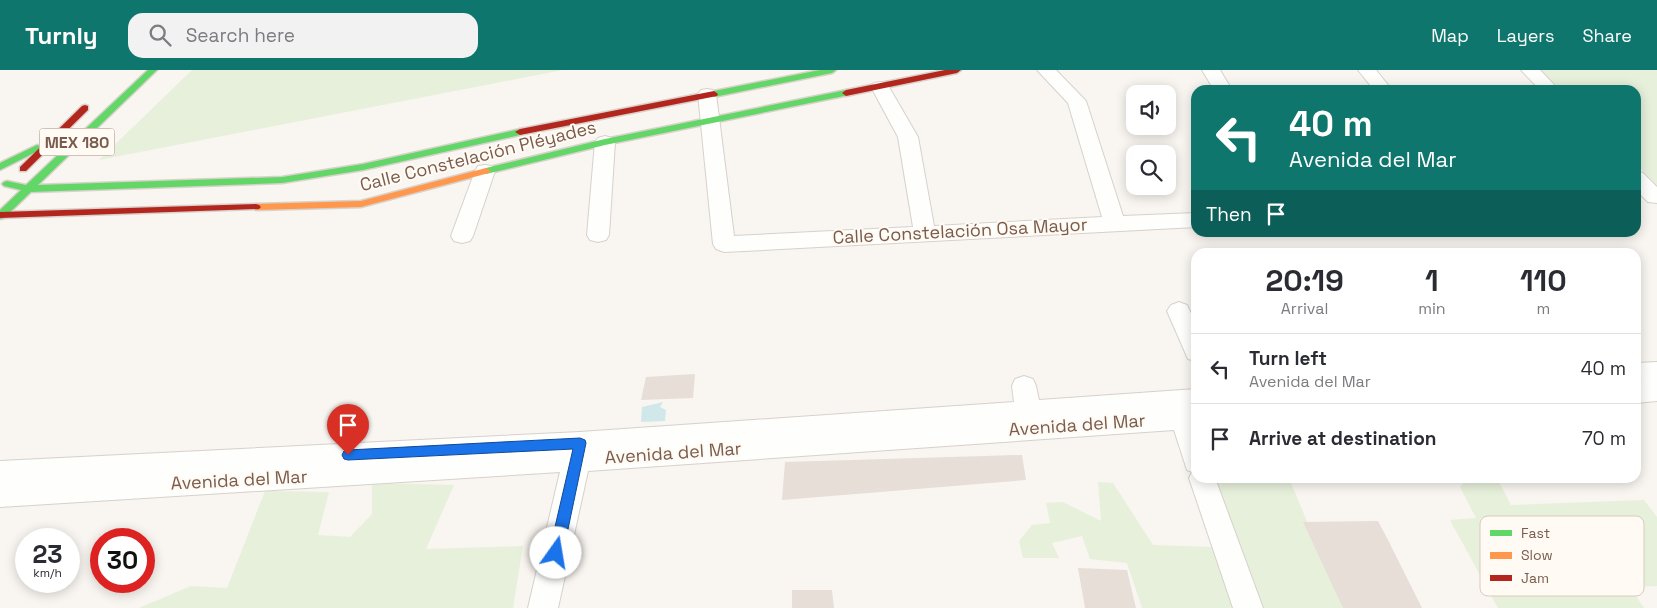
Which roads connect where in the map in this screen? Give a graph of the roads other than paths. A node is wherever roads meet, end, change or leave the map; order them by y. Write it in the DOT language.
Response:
graph roads {
  1 [pos="153,70"];
  2 [pos="832,70"];
  3 [pos="957,70"];
  4 [pos="1046,70"];
  5 [pos="1211,70"];
  6 [pos="1367,70"];
  7 [pos="1530,70"];
  8 [pos="1220,85"];
  9 [pos="1379,85"];
  10 [pos="1545,85"];
  11 [pos="880,87"];
  12 [pos="707,94"];
  13 [pos="92,102"];
  14 [pos="712,121"];
  15 [pos="53,138"];
  16 [pos="605,142"];
  17 [pos="453,146"];
  18 [pos="468,169"];
  19 [pos="2,181"];
  20 [pos="28,189"];
  21 [pos="1,215"];
  22 [pos="1191,220"];
  23 [pos="1115,224"];
  24 [pos="926,233"];
  25 [pos="598,235"];
  26 [pos="462,236"];
  27 [pos="1179,311"];
  28 [pos="1191,340"];
  29 [pos="1657,372"];
  30 [pos="1641,373"];
  31 [pos="1024,386"];
  32 [pos="1657,391"];
  33 [pos="1641,393"];
  34 [pos="1189,409"];
  35 [pos="1028,411"];
  36 [pos="1191,424"];
  37 [pos="579,452"];
  38 [pos="0,472"];
  39 [pos="1204,483"];
  40 [pos="0,495"];
  41 [pos="543,608"];
  42 [pos="1248,608"];
  1 -- 20 [label="main road, MEX 180"];
  2 -- 12 [label="main road, Calle Constelación Pléyades"];
  3 -- 11 [label="main road, Calle Constelación Pléyades"];
  4 -- 23 [label="street"];
  5 -- 8 [label="street"];
  6 -- 9 [label="street"];
  7 -- 10 [label="street"];
  11 -- 14 [label="main road, Calle Constelación Pléyades"];
  11 -- 24 [label="street"];
  12 -- 14 [label="street"];
  12 -- 17 [label="main road, Calle Constelación Pléyades"];
  13 -- 15 [label="main road, MEX 180"];
  14 -- 16 [label="main road, Calle Constelación Pléyades"];
  14 -- 24 [label="street, Calle Constelación Osa Mayor"];
  15 -- 19 [label="main road, MEX 180"];
  15 -- 19 [label="main road"];
  16 -- 18 [label="main road, Calle Constelación Pléyades"];
  16 -- 25 [label="street"];
  17 -- 18 [label="main road"];
  17 -- 20 [label="main road, Calle Constelación Pléyades"];
  18 -- 21 [label="main road, Calle Constelación Pléyades"];
  18 -- 26 [label="street"];
  19 -- 20 [label="main road, Calle Constelación Pléyades"];
  20 -- 21 [label="main road, MEX 180"];
  22 -- 23 [label="street, Calle Constelación Osa Mayor"];
  23 -- 24 [label="street, Calle Constelación Osa Mayor"];
  27 -- 28 [label="street"];
  29 -- 30 [label="street"];
  31 -- 35 [label="street"];
  32 -- 33 [label="street"];
  34 -- 35 [label="street, Avenida del Mar"];
  34 -- 36 [label="street"];
  34 -- 37 [label="street, Avenida del Mar"];
  35 -- 37 [label="street, Avenida del Mar"];
  37 -- 38 [label="street, Avenida del Mar"];
  37 -- 40 [label="street, Avenida del Mar"];
  37 -- 41 [label="street"];
  39 -- 42 [label="street"];
}
